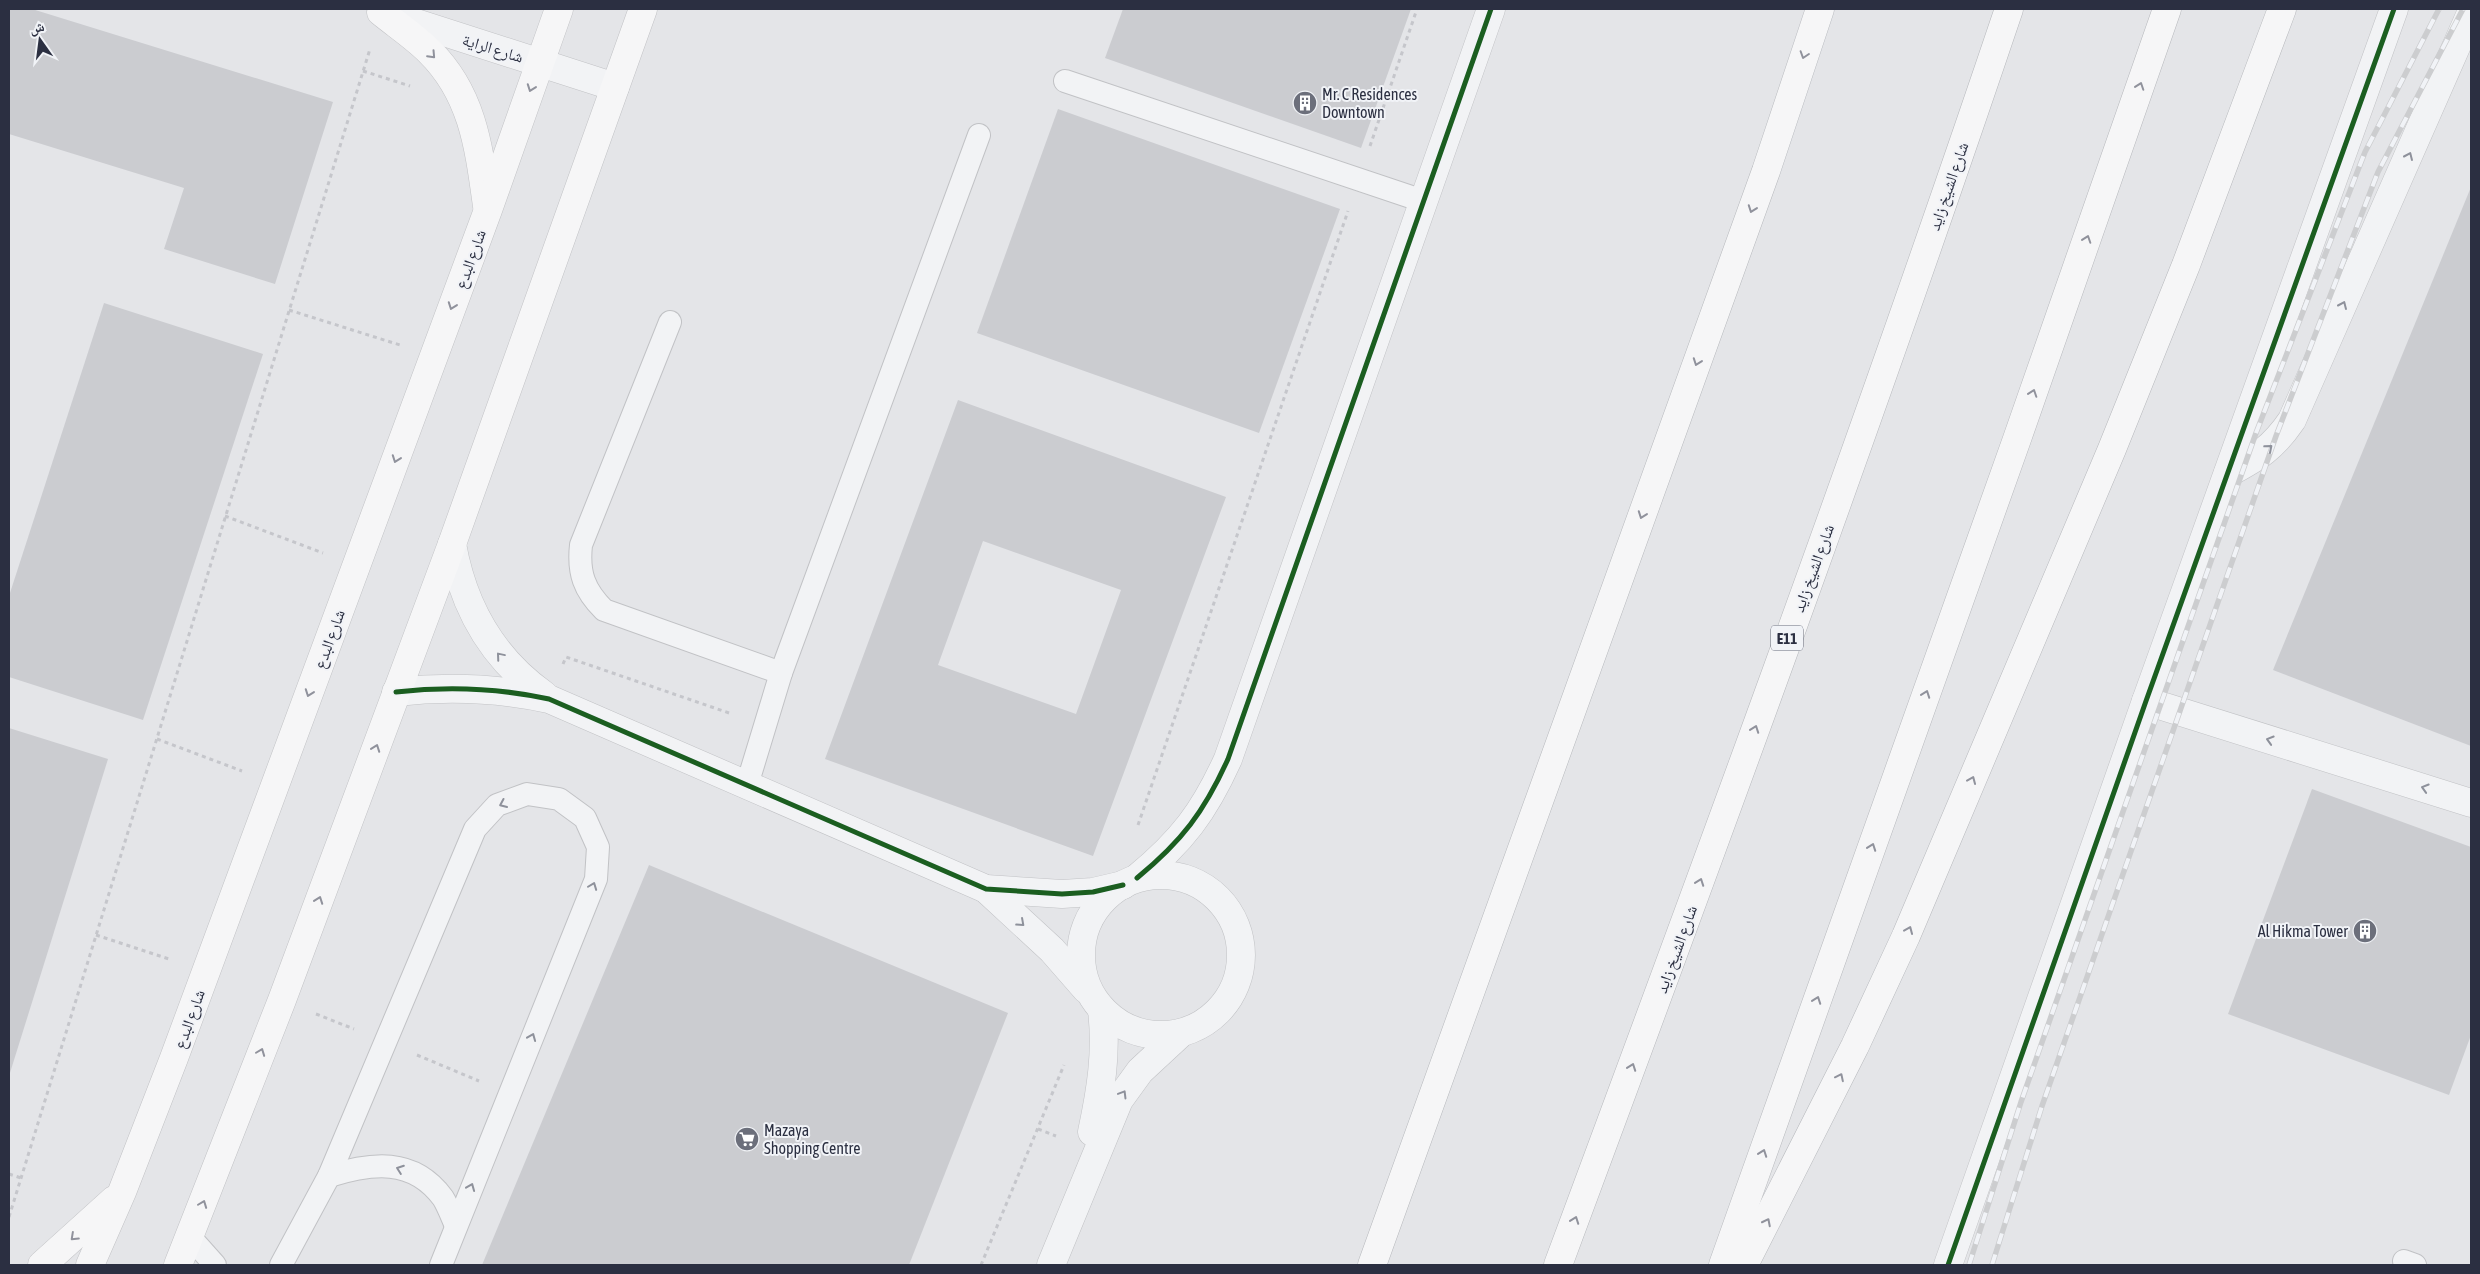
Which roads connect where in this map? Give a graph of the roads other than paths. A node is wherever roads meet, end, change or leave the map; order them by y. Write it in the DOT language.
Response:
graph roads {
  1 [pos="559,9"];
  2 [pos="643,9"];
  3 [pos="1491,9"];
  4 [pos="1820,9"];
  5 [pos="2009,9"];
  6 [pos="2166,9"];
  7 [pos="2282,9"];
  8 [pos="2394,9"];
  9 [pos="376,10"];
  10 [pos="2471,12"];
  11 [pos="540,62"];
  12 [pos="1065,81"];
  13 [pos="615,87"];
  14 [pos="979,135"];
  15 [pos="1423,201"];
  16 [pos="488,210"];
  17 [pos="670,322"];
  18 [pos="2228,473"];
  19 [pos="452,544"];
  20 [pos="781,673"];
  21 [pos="396,692"];
  22 [pos="549,699"];
  23 [pos="2146,701"];
  24 [pos="747,785"];
  25 [pos="2471,803"];
  26 [pos="1130,882"];
  27 [pos="986,889"];
  28 [pos="1095,1001"];
  29 [pos="1181,1033"];
  30 [pos="329,1176"];
  31 [pos="1083,1188"];
  32 [pos="122,1192"];
  33 [pos="456,1226"];
  34 [pos="190,1237"];
  35 [pos="42,1265"];
  36 [pos="90,1265"];
  37 [pos="178,1265"];
  38 [pos="215,1265"];
  39 [pos="281,1265"];
  40 [pos="441,1265"];
  41 [pos="1051,1265"];
  42 [pos="1372,1265"];
  43 [pos="1558,1265"];
  44 [pos="1723,1265"];
  45 [pos="1744,1265"];
  46 [pos="1948,1265"];
  1 -- 11 [label="main road, شارع البدع"];
  2 -- 13 [label="main road"];
  3 -- 15 [label="street"];
  4 -- 42 [label="main road, one-way"];
  43 -- 5 [label="main road, شارع الشيخ زايد / E11, one-way"];
  44 -- 6 [label="main road, one-way"];
  45 -- 7 [label="main road, one-way"];
  8 -- 18 [label="street"];
  9 -- 11 [label="street, شارع الراية"];
  9 -- 16 [label="main road, one-way"];
  18 -- 10 [label="street, one-way"];
  11 -- 13 [label="street, شارع الراية"];
  11 -- 16 [label="main road, شارع البدع, one-way"];
  12 -- 15 [label="lane"];
  13 -- 19 [label="main road"];
  14 -- 20 [label="lane"];
  15 -- 26 [label="street"];
  16 -- 32 [label="main road, شارع البدع, one-way"];
  17 -- 20 [label="lane"];
  18 -- 23 [label="street"];
  19 -- 21 [label="main road"];
  22 -- 19 [label="street, one-way"];
  20 -- 24 [label="lane"];
  21 -- 22 [label="street"];
  34 -- 21 [label="main road, one-way"];
  22 -- 24 [label="street"];
  25 -- 23 [label="street, one-way"];
  23 -- 46 [label="street"];
  24 -- 27 [label="street"];
  26 -- 27 [label="street"];
  26 -- 28 [label="street"];
  26 -- 29 [label="street"];
  27 -- 28 [label="street, one-way"];
  28 -- 29 [label="street"];
  28 -- 31 [label="street"];
  31 -- 29 [label="street, one-way"];
  33 -- 30 [label="lane, one-way"];
  33 -- 30 [label="lane, one-way"];
  30 -- 39 [label="lane"];
  31 -- 41 [label="street"];
  32 -- 35 [label="main road, one-way"];
  32 -- 36 [label="main road, شارع البدع"];
  33 -- 40 [label="lane"];
  34 -- 37 [label="main road"];
  34 -- 38 [label="lane"];
}
